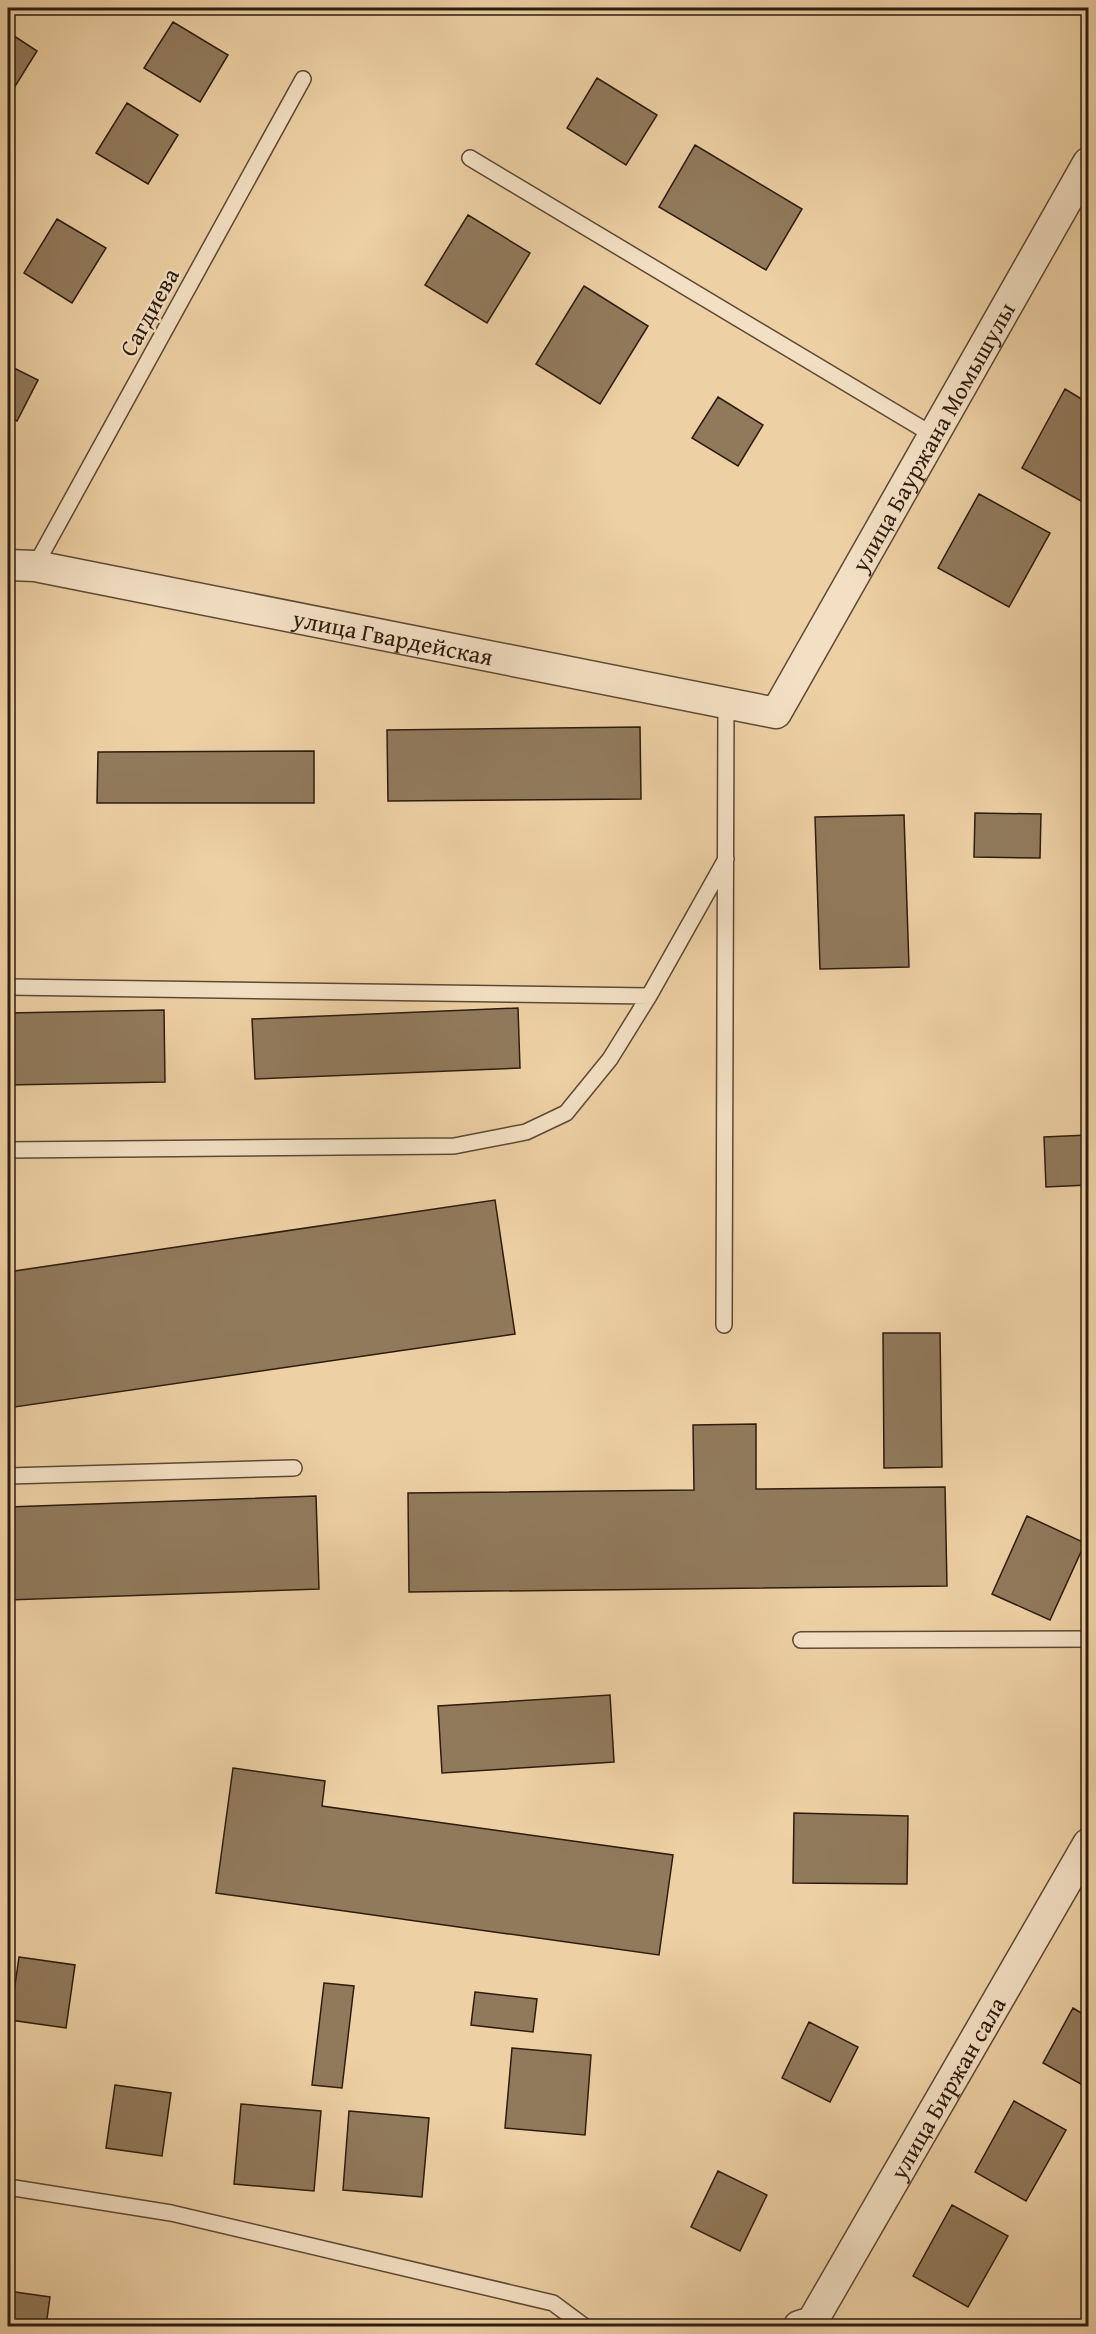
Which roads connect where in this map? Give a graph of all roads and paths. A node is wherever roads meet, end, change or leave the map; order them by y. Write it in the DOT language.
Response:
graph roads {
  1 [pos="303,79"];
  2 [pos="470,158"];
  3 [pos="1084,180"];
  4 [pos="933,435"];
  5 [pos="21,565"];
  6 [pos="726,703"];
  7 [pos="776,713"];
  8 [pos="726,859"];
  9 [pos="8,987"];
  10 [pos="649,996"];
  11 [pos="8,1150"];
  12 [pos="724,1325"];
  13 [pos="294,1468"];
  14 [pos="8,1476"];
  15 [pos="1089,1639"];
  16 [pos="801,1640"];
  17 [pos="1089,1844"];
  18 [pos="8,2187"];
  19 [pos="584,2326"];
  20 [pos="800,2326"];
  1 -- 5 [label="lane, Сагдиева"];
  2 -- 4 [label="lane"];
  3 -- 4 [label="street, улица Бауржана Момышулы"];
  4 -- 7 [label="street, улица Бауржана Момышулы"];
  5 -- 6 [label="street, улица Гвардейская"];
  6 -- 7 [label="street, улица Гвардейская"];
  6 -- 8 [label="lane"];
  8 -- 10 [label="lane"];
  8 -- 12 [label="lane"];
  9 -- 10 [label="lane"];
  10 -- 11 [label="lane"];
  13 -- 14 [label="lane"];
  15 -- 16 [label="lane"];
  17 -- 20 [label="street, улица Биржан сала"];
  18 -- 19 [label="lane"];
}
